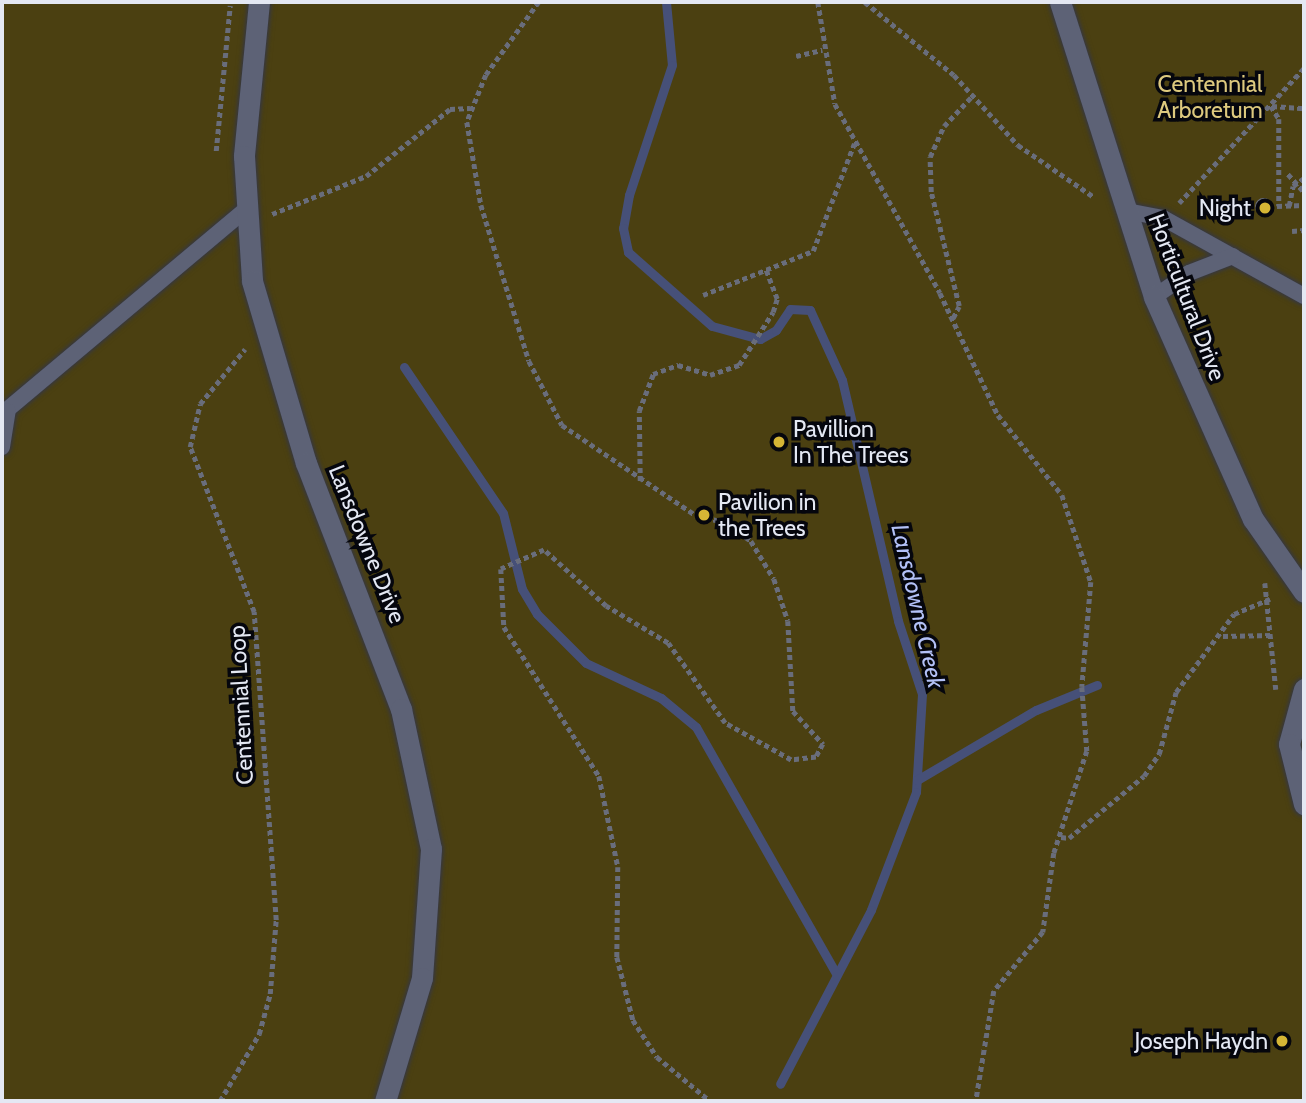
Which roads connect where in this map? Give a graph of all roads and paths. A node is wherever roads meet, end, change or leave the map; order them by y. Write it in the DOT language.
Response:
graph roads {
  1 [pos="259,2"];
  2 [pos="539,2"];
  3 [pos="818,2"];
  4 [pos="865,2"];
  5 [pos="1060,2"];
  6 [pos="822,50"];
  7 [pos="796,56"];
  8 [pos="1304,68"];
  9 [pos="974,94"];
  10 [pos="1271,106"];
  11 [pos="470,108"];
  12 [pos="1304,108"];
  13 [pos="855,144"];
  14 [pos="1288,174"];
  15 [pos="1304,178"];
  16 [pos="1295,183"];
  17 [pos="1304,192"];
  18 [pos="1304,205"];
  19 [pos="1271,206"];
  20 [pos="1279,206"];
  21 [pos="1289,206"];
  22 [pos="1126,211"];
  23 [pos="244,218"];
  24 [pos="1163,218"];
  25 [pos="1304,230"];
  26 [pos="1292,231"];
  27 [pos="1233,256"];
  28 [pos="766,270"];
  29 [pos="703,295"];
  30 [pos="1304,296"];
  31 [pos="1154,297"];
  32 [pos="953,318"];
  33 [pos="264,335"];
  34 [pos="5,413"];
  35 [pos="2,447"];
  36 [pos="640,481"];
  37 [pos="694,499"];
  38 [pos="688,507"];
  39 [pos="1304,592"];
  40 [pos="1270,599"];
  41 [pos="1274,635"];
  42 [pos="1223,636"];
  43 [pos="1304,689"];
  44 [pos="1304,804"];
  45 [pos="1061,837"];
  46 [pos="220,1101"];
  47 [pos="385,1101"];
  48 [pos="710,1101"];
  49 [pos="976,1101"];
  1 -- 23 [label="street, Lansdowne Drive"];
  2 -- 11 [label="path"];
  3 -- 6 [label="path"];
  4 -- 9 [label="path"];
  5 -- 22 [label="street, Horticultural Drive"];
  6 -- 7 [label="path"];
  6 -- 13 [label="path"];
  8 -- 10 [label="path"];
  9 -- 22 [label="path"];
  9 -- 32 [label="path"];
  10 -- 12 [label="path"];
  10 -- 20 [label="path"];
  10 -- 24 [label="path"];
  11 -- 23 [label="path"];
  11 -- 36 [label="path"];
  13 -- 28 [label="path"];
  13 -- 32 [label="path"];
  14 -- 16 [label="path"];
  15 -- 16 [label="path"];
  16 -- 17 [label="path"];
  16 -- 21 [label="path"];
  18 -- 21 [label="path"];
  19 -- 20 [label="path"];
  20 -- 21 [label="path"];
  22 -- 24 [label="lane"];
  22 -- 31 [label="street, Horticultural Drive"];
  23 -- 33 [label="street, Lansdowne Drive"];
  23 -- 34 [label="lane"];
  24 -- 27 [label="lane"];
  25 -- 26 [label="path"];
  27 -- 30 [label="lane"];
  27 -- 31 [label="lane"];
  28 -- 29 [label="path"];
  28 -- 36 [label="path"];
  31 -- 39 [label="street, Horticultural Drive"];
  32 -- 45 [label="path"];
  33 -- 46 [label="path, Centennial Loop"];
  33 -- 47 [label="street, Lansdowne Drive"];
  34 -- 35 [label="lane"];
  36 -- 38 [label="path"];
  37 -- 38 [label="path"];
  38 -- 48 [label="path"];
  40 -- 42 [label="path"];
  41 -- 42 [label="path"];
  42 -- 45 [label="path"];
  43 -- 44 [label="street"];
  45 -- 49 [label="path"];
}
